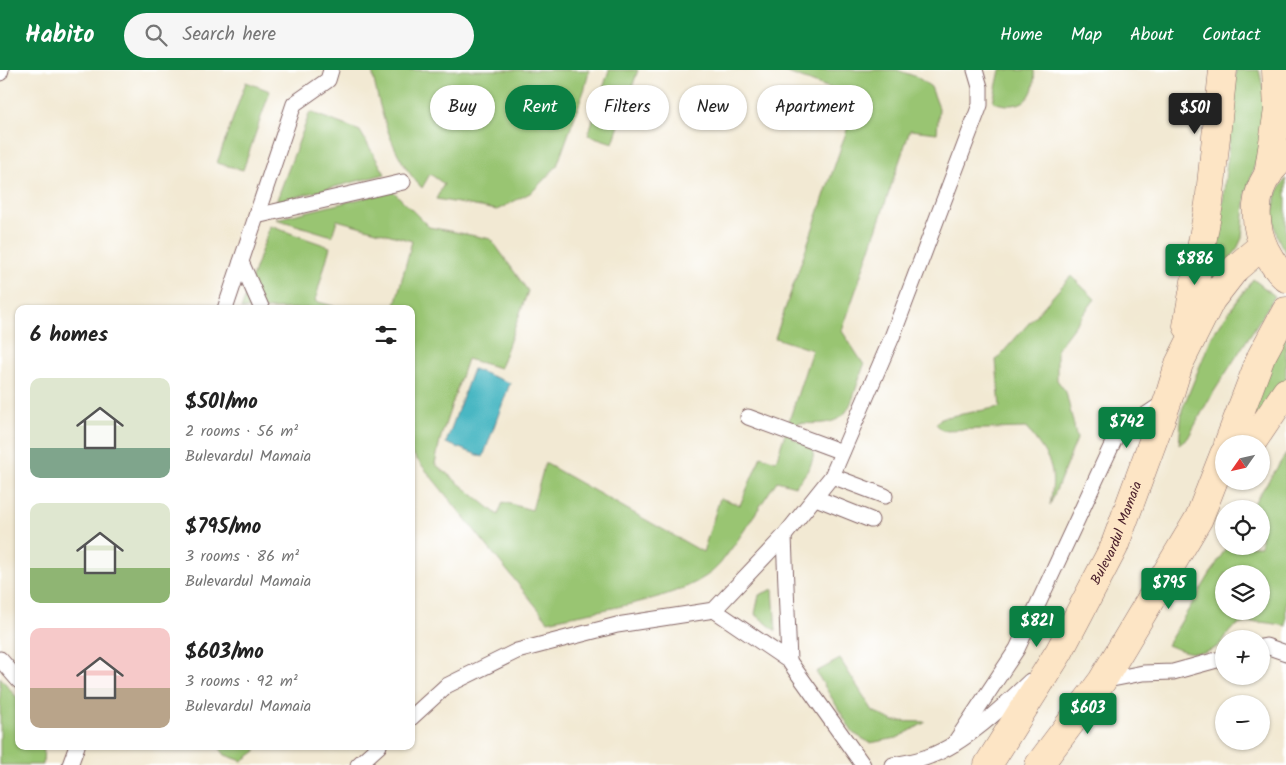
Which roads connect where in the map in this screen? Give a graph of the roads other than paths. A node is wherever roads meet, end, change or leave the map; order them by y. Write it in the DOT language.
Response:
graph roads {
  1 [pos="331,70"];
  2 [pos="975,70"];
  3 [pos="1223,70"];
  4 [pos="1276,70"];
  5 [pos="1277,165"];
  6 [pos="403,182"];
  7 [pos="256,216"];
  8 [pos="1262,246"];
  9 [pos="240,262"];
  10 [pos="1286,278"];
  11 [pos="226,305"];
  12 [pos="260,305"];
  13 [pos="1286,311"];
  14 [pos="1179,364"];
  15 [pos="1286,392"];
  16 [pos="1168,400"];
  17 [pos="748,417"];
  18 [pos="1231,435"];
  19 [pos="1257,435"];
  20 [pos="842,452"];
  21 [pos="832,476"];
  22 [pos="1215,478"];
  23 [pos="1219,490"];
  24 [pos="885,496"];
  25 [pos="816,498"];
  26 [pos="1200,518"];
  27 [pos="871,520"];
  28 [pos="784,536"];
  29 [pos="714,610"];
  30 [pos="1270,647"];
  31 [pos="1059,652"];
  32 [pos="1286,653"];
  33 [pos="0,659"];
  34 [pos="1215,660"];
  35 [pos="789,661"];
  36 [pos="15,676"];
  37 [pos="1102,680"];
  38 [pos="415,714"];
  39 [pos="954,744"];
  40 [pos="74,750"];
  41 [pos="375,750"];
  42 [pos="70,765"];
  43 [pos="358,765"];
  44 [pos="863,765"];
  45 [pos="892,765"];
  46 [pos="988,765"];
  47 [pos="1039,765"];
  1 -- 7 [label="lane"];
  2 -- 20 [label="lane"];
  3 -- 14 [label="main road"];
  4 -- 5 [label="main road"];
  5 -- 8 [label="main road"];
  6 -- 7 [label="lane"];
  7 -- 9 [label="lane"];
  8 -- 10 [label="main road"];
  8 -- 14 [label="main road, Bulevardul Mamaia"];
  9 -- 11 [label="lane"];
  9 -- 12 [label="lane"];
  13 -- 18 [label="main road"];
  14 -- 16 [label="main road, Bulevardul Mamaia"];
  15 -- 19 [label="main road"];
  16 -- 31 [label="main road, Bulevardul Mamaia"];
  16 -- 39 [label="lane"];
  17 -- 20 [label="lane"];
  20 -- 21 [label="lane"];
  21 -- 24 [label="lane"];
  21 -- 25 [label="lane"];
  22 -- 26 [label="main road"];
  23 -- 26 [label="main road"];
  25 -- 27 [label="lane"];
  25 -- 28 [label="lane"];
  26 -- 37 [label="main road"];
  28 -- 29 [label="lane"];
  28 -- 35 [label="lane"];
  29 -- 35 [label="lane"];
  29 -- 38 [label="lane"];
  30 -- 32 [label="lane"];
  31 -- 39 [label="lane"];
  31 -- 46 [label="main road, Bulevardul Mamaia"];
  33 -- 36 [label="lane"];
  34 -- 37 [label="lane"];
  35 -- 44 [label="lane"];
  37 -- 47 [label="main road"];
  39 -- 45 [label="lane"];
  40 -- 42 [label="lane"];
  41 -- 43 [label="lane"];
}
